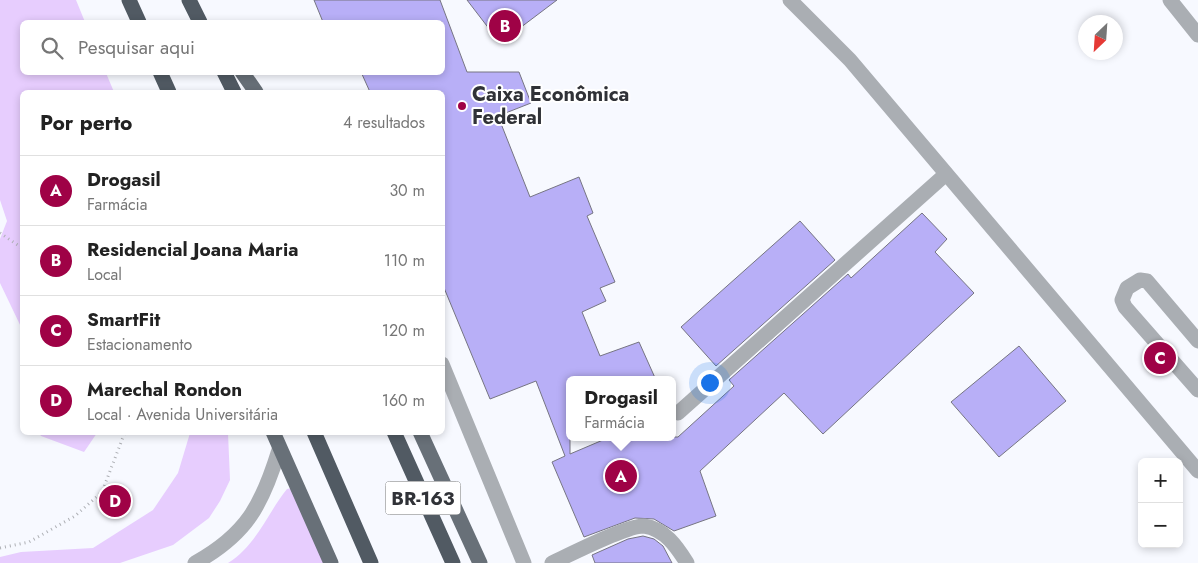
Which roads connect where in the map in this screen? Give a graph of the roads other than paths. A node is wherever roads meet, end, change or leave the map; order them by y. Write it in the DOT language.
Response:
graph roads {
  1 [pos="129,0"];
  2 [pos="191,0"];
  3 [pos="790,0"];
  4 [pos="1170,0"];
  5 [pos="138,20"];
  6 [pos="199,20"];
  7 [pos="206,20"];
  8 [pos="1198,35"];
  9 [pos="161,75"];
  10 [pos="226,75"];
  11 [pos="244,75"];
  12 [pos="168,90"];
  13 [pos="233,90"];
  14 [pos="255,90"];
  15 [pos="946,174"];
  16 [pos="1198,341"];
  17 [pos="445,371"];
  18 [pos="1198,390"];
  19 [pos="678,413"];
  20 [pos="274,435"];
  21 [pos="315,435"];
  22 [pos="395,435"];
  23 [pos="421,435"];
  24 [pos="280,450"];
  25 [pos="1198,471"];
  26 [pos="195,563"];
  27 [pos="331,563"];
  28 [pos="371,563"];
  29 [pos="453,563"];
  30 [pos="480,563"];
  31 [pos="524,563"];
  32 [pos="552,563"];
  33 [pos="686,563"];
  1 -- 5 [label="highway"];
  2 -- 6 [label="highway"];
  2 -- 7 [label="main road"];
  3 -- 15 [label="street"];
  4 -- 8 [label="street"];
  9 -- 12 [label="highway"];
  10 -- 13 [label="highway"];
  11 -- 14 [label="main road"];
  15 -- 19 [label="street"];
  15 -- 25 [label="street"];
  16 -- 18 [label="street"];
  17 -- 31 [label="street"];
  20 -- 24 [label="main road"];
  21 -- 28 [label="highway"];
  22 -- 29 [label="highway, BR-163"];
  23 -- 30 [label="main road"];
  24 -- 26 [label="street"];
  24 -- 27 [label="main road"];
  32 -- 33 [label="street"];
}
